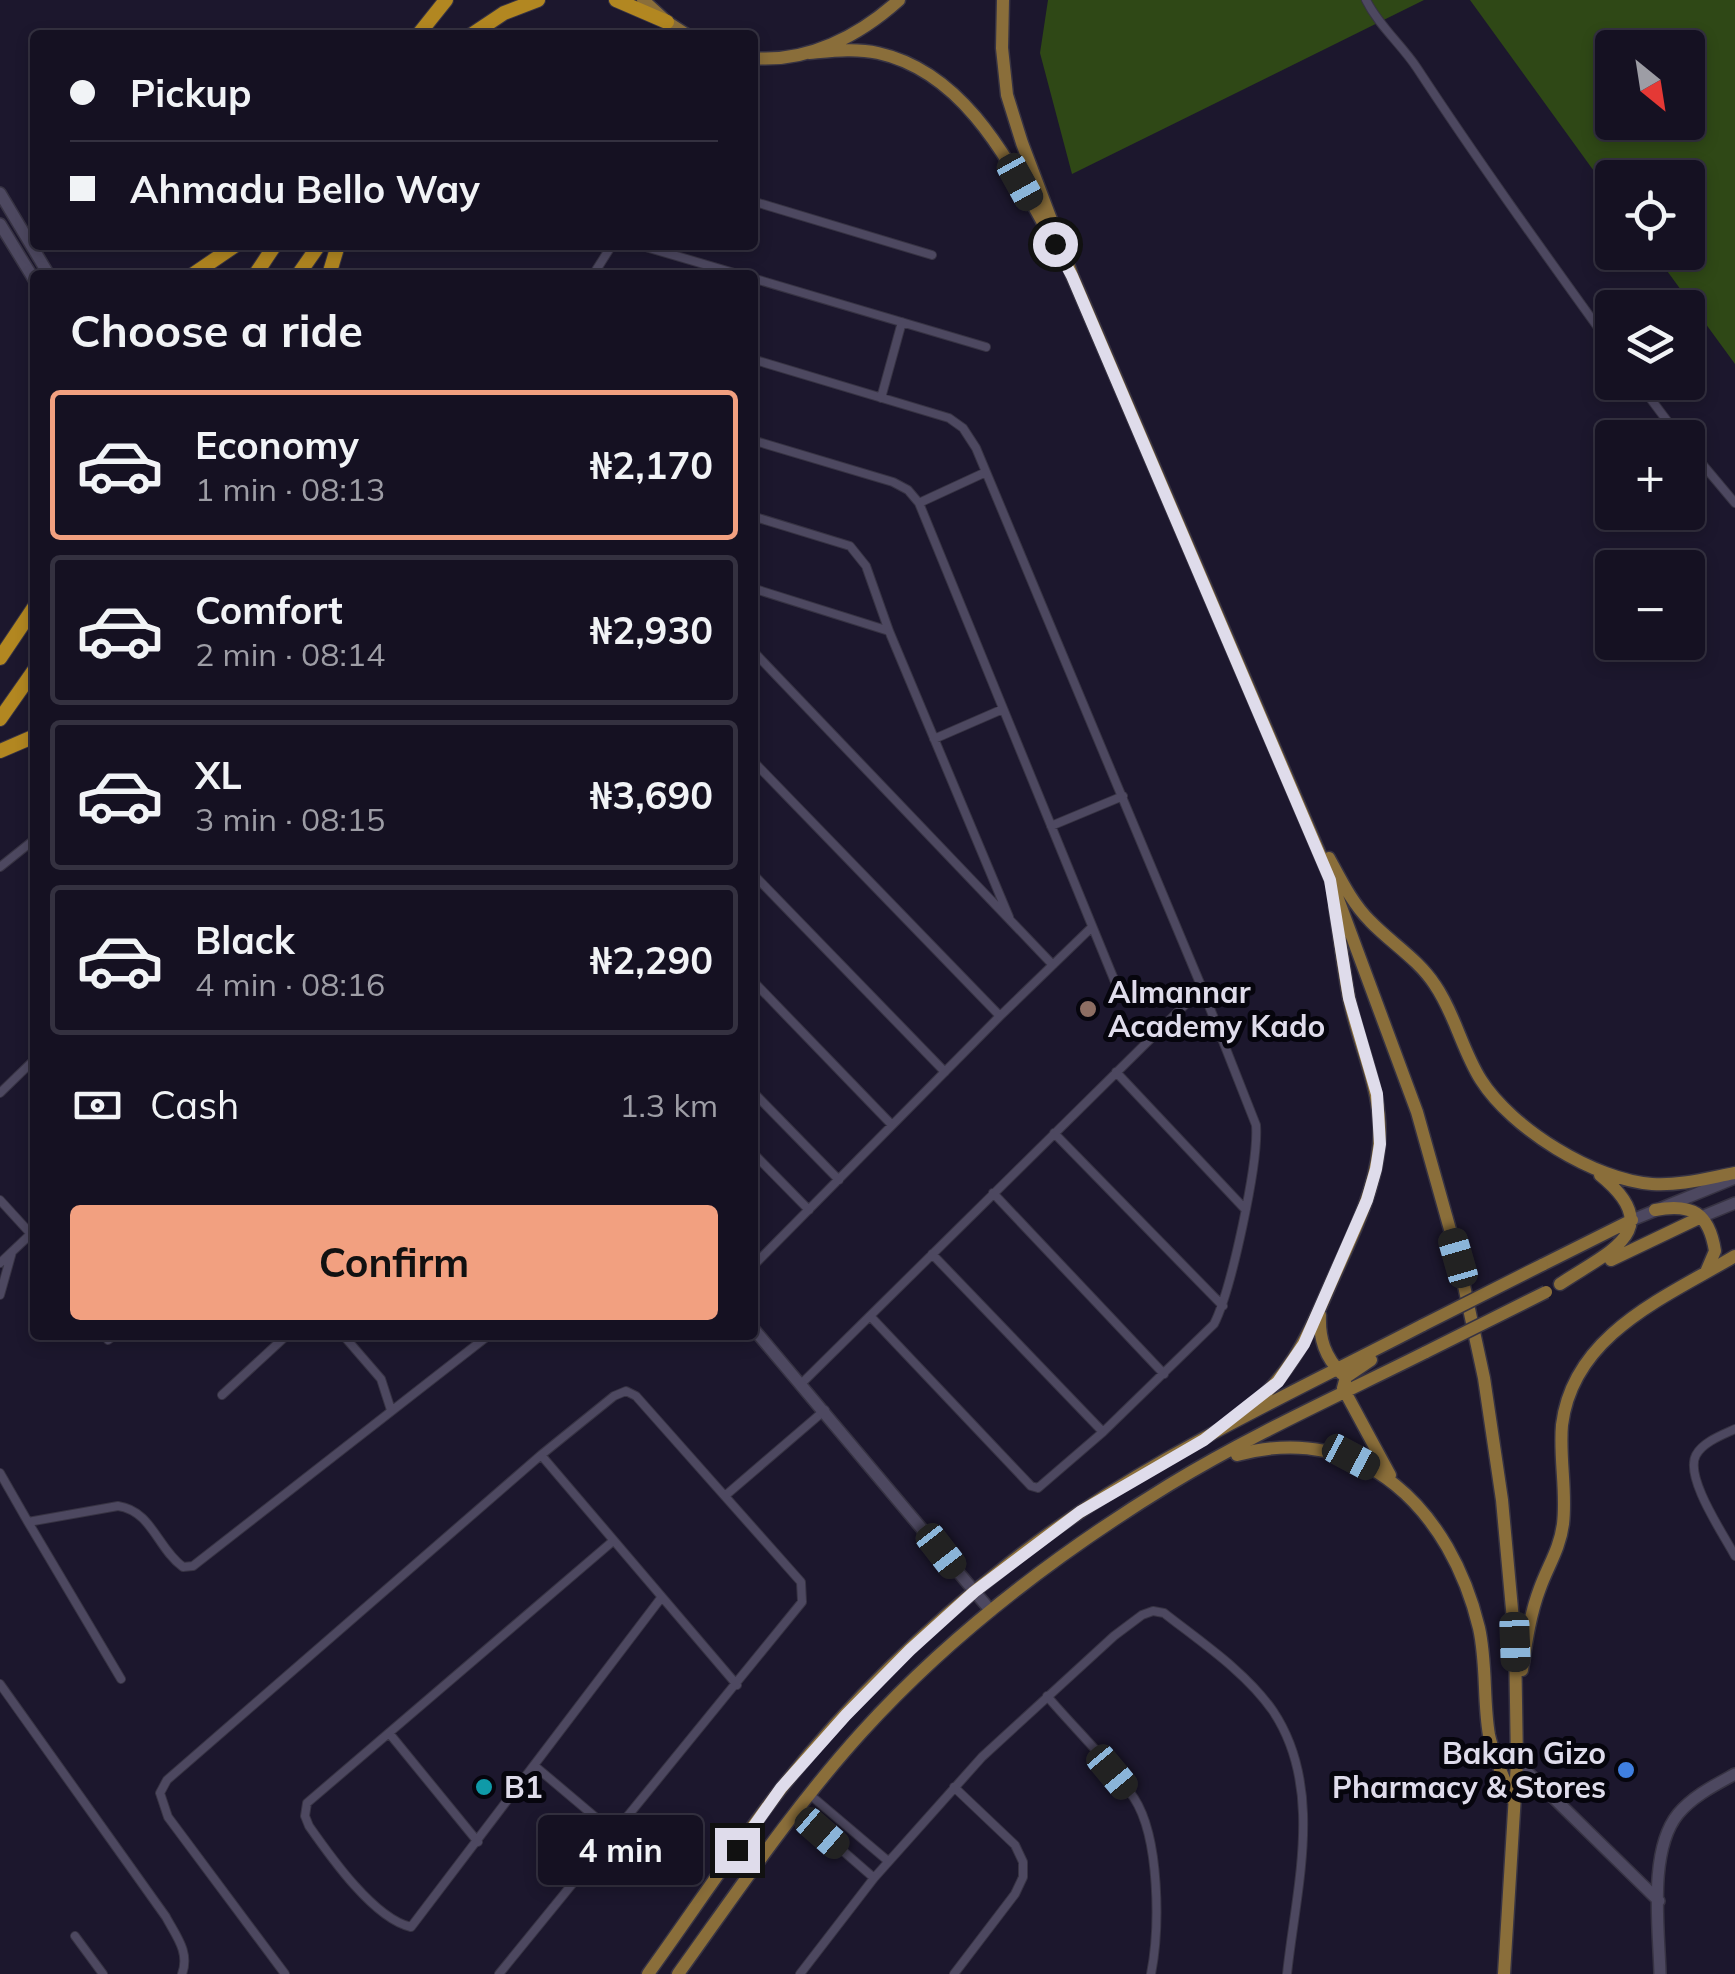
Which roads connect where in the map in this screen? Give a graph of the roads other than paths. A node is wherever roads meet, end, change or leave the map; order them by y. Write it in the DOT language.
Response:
graph roads {
  1 [pos="446,0"];
  2 [pos="538,0"];
  3 [pos="616,0"];
  4 [pos="644,0"];
  5 [pos="899,0"];
  6 [pos="1003,0"];
  7 [pos="1366,0"];
  8 [pos="666,22"];
  9 [pos="422,30"];
  10 [pos="478,30"];
  11 [pos="679,30"];
  12 [pos="809,53"];
  13 [pos="758,57"];
  14 [pos="0,193"];
  15 [pos="758,203"];
  16 [pos="0,224"];
  17 [pos="30,243"];
  18 [pos="229,250"];
  19 [pos="656,250"];
  20 [pos="932,255"];
  21 [pos="199,270"];
  22 [pos="724,270"];
  23 [pos="30,272"];
  24 [pos="1072,276"];
  25 [pos="758,280"];
  26 [pos="902,322"];
  27 [pos="1595,324"];
  28 [pos="986,347"];
  29 [pos="758,360"];
  30 [pos="881,398"];
  31 [pos="758,442"];
  32 [pos="1705,467"];
  33 [pos="986,472"];
  34 [pos="919,503"];
  35 [pos="1735,504"];
  36 [pos="758,518"];
  37 [pos="758,590"];
  38 [pos="30,605"];
  39 [pos="30,614"];
  40 [pos="889,631"];
  41 [pos="17,633"];
  42 [pos="758,656"];
  43 [pos="0,658"];
  44 [pos="30,676"];
  45 [pos="1003,709"];
  46 [pos="0,720"];
  47 [pos="30,738"];
  48 [pos="934,739"];
  49 [pos="0,751"];
  50 [pos="758,766"];
  51 [pos="1123,796"];
  52 [pos="1299,804"];
  53 [pos="1051,826"];
  54 [pos="30,843"];
  55 [pos="0,867"];
  56 [pos="758,879"];
  57 [pos="1330,880"];
  58 [pos="1009,917"];
  59 [pos="1092,927"];
  60 [pos="1052,964"];
  61 [pos="758,986"];
  62 [pos="1202,988"];
  63 [pos="1120,994"];
  64 [pos="1000,1016"];
  65 [pos="30,1064"];
  66 [pos="945,1072"];
  67 [pos="1116,1072"];
  68 [pos="0,1093"];
  69 [pos="758,1097"];
  70 [pos="892,1126"];
  71 [pos="1054,1132"];
  72 [pos="758,1158"];
  73 [pos="1587,1165"];
  74 [pos="1735,1175"];
  75 [pos="839,1180"];
  76 [pos="993,1193"];
  77 [pos="0,1200"];
  78 [pos="1735,1203"];
  79 [pos="1244,1208"];
  80 [pos="809,1210"];
  81 [pos="1655,1210"];
  82 [pos="1701,1216"];
  83 [pos="1632,1220"];
  84 [pos="30,1229"];
  85 [pos="30,1235"];
  86 [pos="12,1252"];
  87 [pos="932,1254"];
  88 [pos="1735,1256"];
  89 [pos="758,1261"];
  90 [pos="0,1263"];
  91 [pos="1704,1274"];
  92 [pos="1560,1284"];
  93 [pos="0,1295"];
  94 [pos="1224,1306"];
  95 [pos="1320,1308"];
  96 [pos="870,1316"];
  97 [pos="758,1334"];
  98 [pos="281,1340"];
  99 [pos="347,1340"];
  100 [pos="482,1340"];
  101 [pos="1342,1373"];
  102 [pos="1164,1374"];
  103 [pos="1375,1378"];
  104 [pos="802,1384"];
  105 [pos="1344,1393"];
  106 [pos="222,1396"];
  107 [pos="391,1410"];
  108 [pos="825,1410"];
  109 [pos="1735,1429"];
  110 [pos="1103,1432"];
  111 [pos="1204,1440"];
  112 [pos="541,1455"];
  113 [pos="1206,1464"];
  114 [pos="0,1473"];
  115 [pos="1395,1482"];
  116 [pos="726,1495"];
  117 [pos="28,1522"];
  118 [pos="613,1541"];
  119 [pos="1735,1556"];
  120 [pos="974,1592"];
  121 [pos="661,1598"];
  122 [pos="991,1611"];
  123 [pos="121,1679"];
  124 [pos="0,1684"];
  125 [pos="736,1685"];
  126 [pos="1048,1696"];
  127 [pos="1518,1702"];
  128 [pos="389,1733"];
  129 [pos="1517,1762"];
  130 [pos="536,1767"];
  131 [pos="1735,1774"];
  132 [pos="954,1787"];
  133 [pos="809,1794"];
  134 [pos="1515,1804"];
  135 [pos="796,1810"];
  136 [pos="614,1832"];
  137 [pos="478,1842"];
  138 [pos="888,1861"];
  139 [pos="874,1878"];
  140 [pos="1659,1901"];
  141 [pos="75,1936"];
  142 [pos="103,1974"];
  143 [pos="182,1974"];
  144 [pos="285,1974"];
  145 [pos="499,1974"];
  146 [pos="648,1974"];
  147 [pos="678,1974"];
  148 [pos="800,1974"];
  149 [pos="954,1974"];
  150 [pos="1152,1974"];
  151 [pos="1287,1974"];
  152 [pos="1504,1974"];
  153 [pos="1660,1974"];
  1 -- 9 [label="highway"];
  2 -- 10 [label="highway"];
  3 -- 8 [label="highway"];
  4 -- 8 [label="main road"];
  5 -- 12 [label="main road"];
  6 -- 24 [label="main road"];
  7 -- 27 [label="street"];
  8 -- 11 [label="main road"];
  12 -- 13 [label="main road"];
  12 -- 24 [label="main road"];
  14 -- 17 [label="street"];
  15 -- 20 [label="street"];
  16 -- 23 [label="street"];
  18 -- 21 [label="highway"];
  19 -- 22 [label="street"];
  24 -- 52 [label="main road"];
  25 -- 26 [label="street"];
  26 -- 28 [label="street"];
  26 -- 30 [label="street"];
  29 -- 30 [label="street"];
  30 -- 33 [label="street"];
  31 -- 34 [label="street"];
  32 -- 35 [label="street"];
  33 -- 34 [label="street"];
  33 -- 51 [label="street"];
  34 -- 45 [label="street"];
  36 -- 40 [label="street"];
  37 -- 40 [label="street"];
  38 -- 41 [label="highway"];
  39 -- 41 [label="highway"];
  40 -- 48 [label="street"];
  41 -- 43 [label="highway"];
  42 -- 58 [label="street"];
  44 -- 46 [label="highway"];
  45 -- 48 [label="street"];
  45 -- 53 [label="street"];
  47 -- 49 [label="highway"];
  48 -- 58 [label="street"];
  50 -- 64 [label="street"];
  51 -- 53 [label="street"];
  51 -- 62 [label="street"];
  52 -- 57 [label="main road"];
  52 -- 73 [label="main road"];
  53 -- 59 [label="street"];
  54 -- 55 [label="street"];
  56 -- 66 [label="street"];
  57 -- 95 [label="main road"];
  57 -- 127 [label="main road"];
  58 -- 60 [label="street"];
  59 -- 60 [label="street"];
  59 -- 63 [label="street"];
  60 -- 64 [label="street"];
  61 -- 70 [label="street"];
  62 -- 67 [label="street"];
  62 -- 79 [label="street"];
  64 -- 66 [label="street"];
  65 -- 68 [label="street"];
  66 -- 70 [label="street"];
  67 -- 71 [label="street"];
  67 -- 79 [label="street"];
  69 -- 75 [label="street"];
  70 -- 75 [label="street"];
  71 -- 76 [label="street"];
  71 -- 94 [label="street"];
  72 -- 80 [label="street"];
  73 -- 74 [label="main road"];
  73 -- 83 [label="main road"];
  74 -- 81 [label="street"];
  75 -- 80 [label="street"];
  76 -- 87 [label="street"];
  76 -- 102 [label="street"];
  77 -- 84 [label="street"];
  78 -- 82 [label="street"];
  79 -- 94 [label="street"];
  80 -- 89 [label="street"];
  81 -- 82 [label="main road"];
  81 -- 83 [label="street"];
  82 -- 91 [label="main road"];
  82 -- 92 [label="main road"];
  83 -- 92 [label="main road"];
  83 -- 101 [label="main road, bridge"];
  85 -- 86 [label="street"];
  86 -- 90 [label="street"];
  86 -- 93 [label="street"];
  87 -- 96 [label="street"];
  87 -- 110 [label="street"];
  88 -- 91 [label="main road"];
  91 -- 127 [label="main road"];
  92 -- 103 [label="main road, bridge"];
  94 -- 102 [label="street"];
  95 -- 101 [label="main road"];
  95 -- 111 [label="main road"];
  96 -- 104 [label="street"];
  96 -- 110 [label="street"];
  97 -- 104 [label="street"];
  98 -- 106 [label="street"];
  99 -- 107 [label="street"];
  100 -- 107 [label="street"];
  101 -- 103 [label="main road"];
  101 -- 105 [label="main road"];
  101 -- 111 [label="main road"];
  102 -- 110 [label="street"];
  103 -- 105 [label="main road"];
  104 -- 108 [label="street"];
  105 -- 113 [label="main road"];
  105 -- 115 [label="main road"];
  107 -- 117 [label="street"];
  108 -- 116 [label="street"];
  108 -- 120 [label="street"];
  109 -- 119 [label="street"];
  111 -- 120 [label="main road"];
  112 -- 116 [label="street"];
  112 -- 118 [label="street"];
  112 -- 144 [label="street"];
  113 -- 115 [label="main road"];
  113 -- 122 [label="main road"];
  114 -- 117 [label="street"];
  115 -- 134 [label="main road"];
  116 -- 125 [label="street"];
  117 -- 123 [label="street"];
  118 -- 121 [label="street"];
  118 -- 128 [label="street"];
  120 -- 122 [label="street"];
  120 -- 146 [label="main road"];
  121 -- 125 [label="street"];
  121 -- 130 [label="street"];
  122 -- 133 [label="main road"];
  124 -- 143 [label="street"];
  125 -- 136 [label="street"];
  126 -- 132 [label="street"];
  126 -- 150 [label="street"];
  126 -- 151 [label="street"];
  127 -- 129 [label="main road"];
  128 -- 137 [label="street"];
  128 -- 137 [label="street"];
  129 -- 134 [label="main road"];
  129 -- 140 [label="street"];
  130 -- 136 [label="street"];
  130 -- 137 [label="street"];
  131 -- 140 [label="street"];
  132 -- 138 [label="street"];
  132 -- 149 [label="street"];
  133 -- 135 [label="main road"];
  133 -- 138 [label="street"];
  134 -- 152 [label="main road"];
  135 -- 139 [label="street"];
  135 -- 147 [label="main road"];
  136 -- 145 [label="street"];
  138 -- 139 [label="street"];
  139 -- 148 [label="street"];
  140 -- 153 [label="street"];
  141 -- 142 [label="street"];
}
